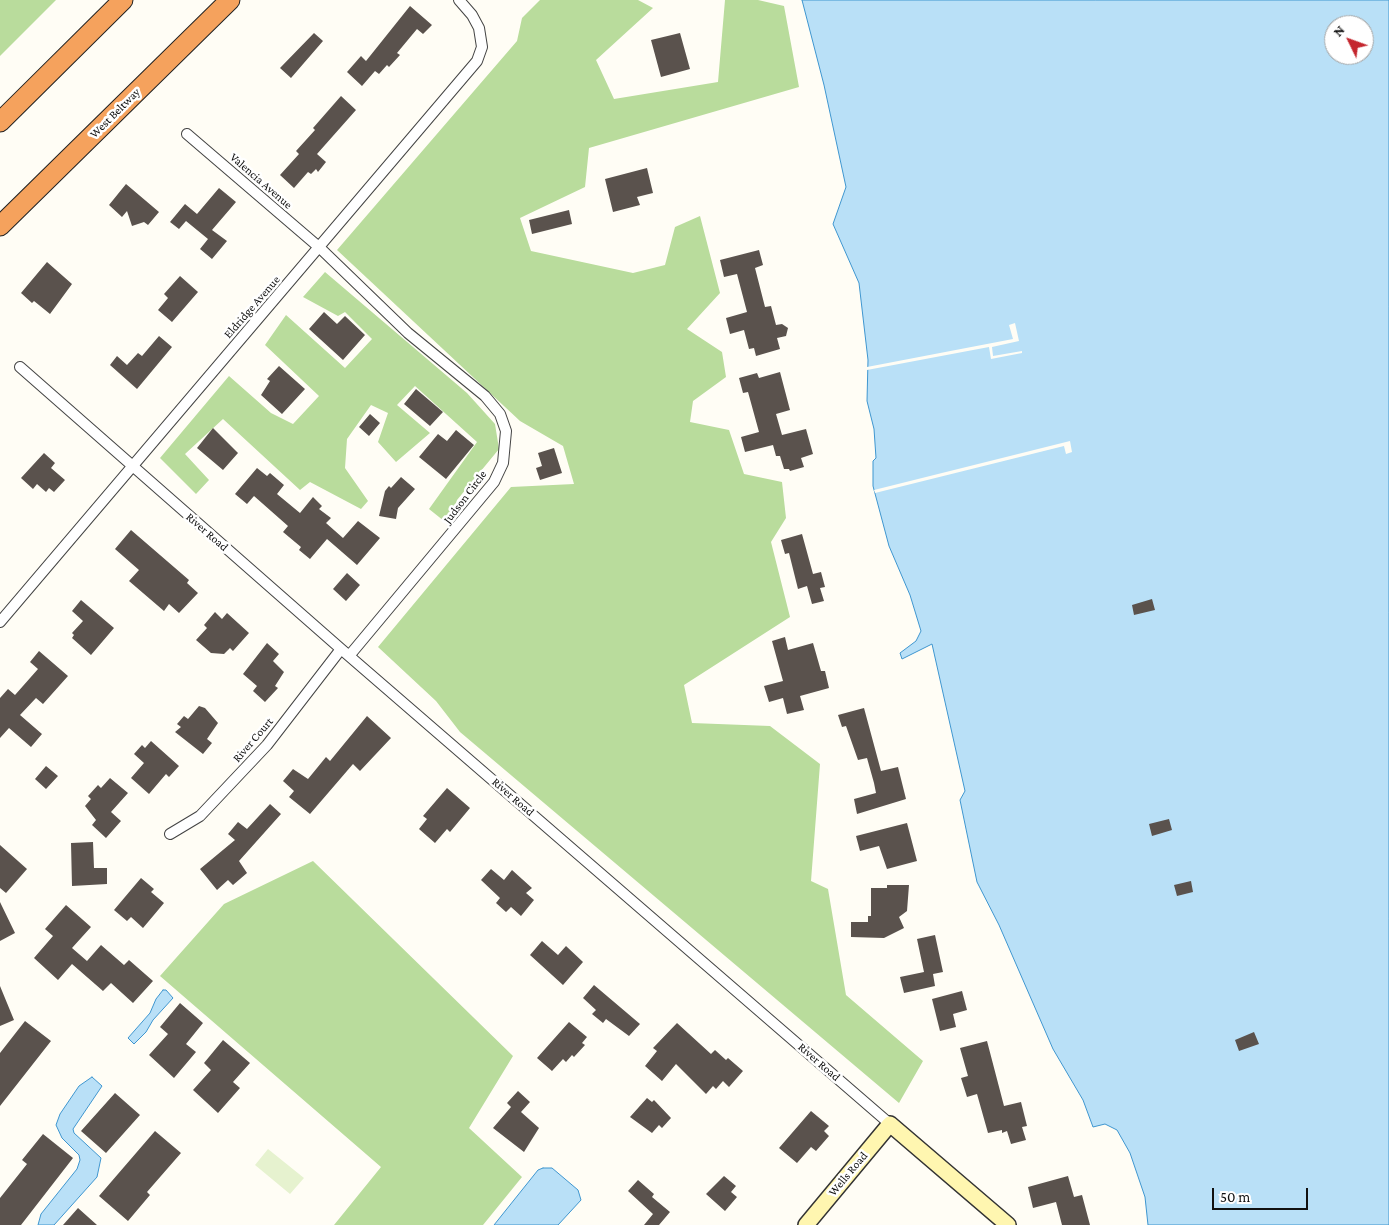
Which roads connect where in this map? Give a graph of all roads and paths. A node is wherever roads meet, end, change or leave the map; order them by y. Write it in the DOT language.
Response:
graph roads {
  1 [pos="123,0"];
  2 [pos="230,0"];
  3 [pos="459,0"];
  4 [pos="0,122"];
  5 [pos="187,134"];
  6 [pos="0,226"];
  7 [pos="320,248"];
  8 [pos="20,367"];
  9 [pos="132,467"];
  10 [pos="0,622"];
  11 [pos="341,649"];
  12 [pos="349,656"];
  13 [pos="170,834"];
  14 [pos="890,1124"];
  15 [pos="806,1225"];
  16 [pos="1008,1225"];
  1 -- 4 [label="highway"];
  2 -- 6 [label="highway, West Beltway"];
  3 -- 7 [label="street, Eldridge Avenue"];
  5 -- 7 [label="street, Valencia Avenue"];
  7 -- 9 [label="street, Eldridge Avenue"];
  7 -- 12 [label="street, Judson Circle"];
  8 -- 9 [label="street, River Road"];
  9 -- 10 [label="street, Eldridge Avenue"];
  9 -- 11 [label="street, River Road"];
  11 -- 12 [label="street, River Road"];
  11 -- 13 [label="street, River Court"];
  12 -- 14 [label="street, River Road"];
  14 -- 15 [label="street, Wells Road"];
  14 -- 16 [label="street, River Road"];
}
